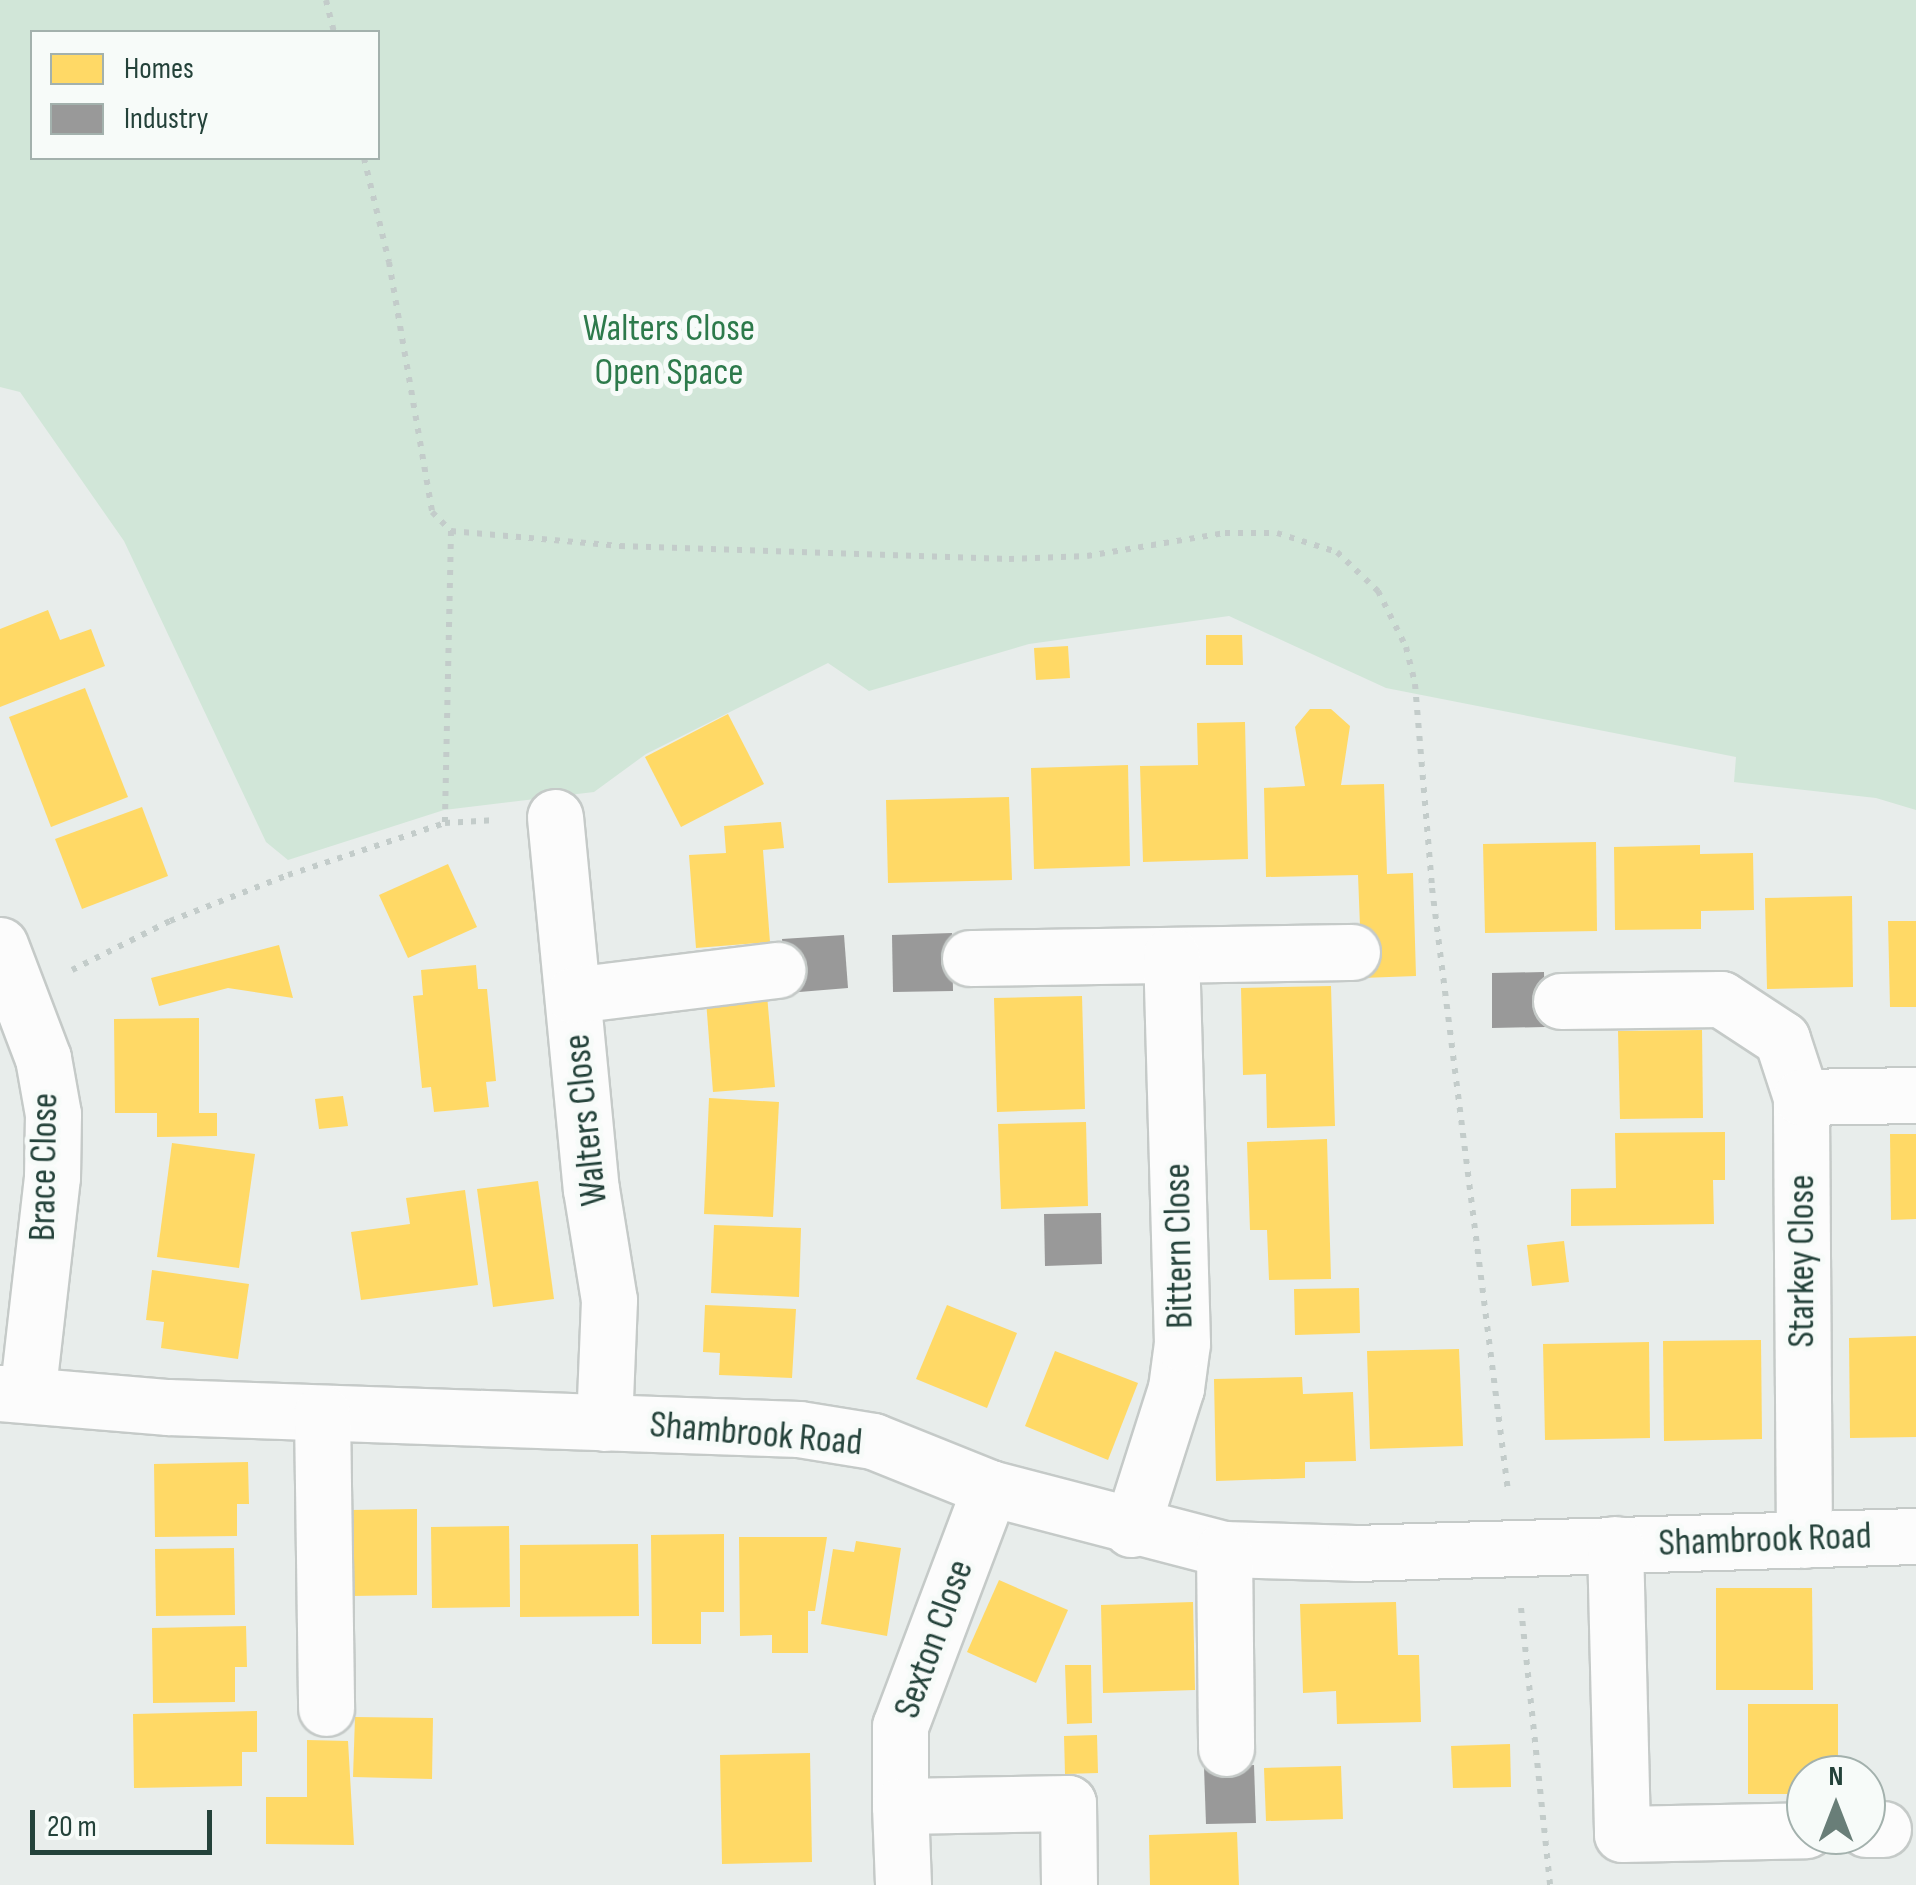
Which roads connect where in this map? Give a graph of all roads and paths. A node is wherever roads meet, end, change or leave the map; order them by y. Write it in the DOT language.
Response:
graph roads {
  1 [pos="326,0"];
  2 [pos="334,30"];
  3 [pos="364,160"];
  4 [pos="451,531"];
  5 [pos="555,817"];
  6 [pos="445,823"];
  7 [pos="0,945"];
  8 [pos="1352,952"];
  9 [pos="1171,955"];
  10 [pos="970,958"];
  11 [pos="777,970"];
  12 [pos="572,995"];
  13 [pos="24,999"];
  14 [pos="1560,1001"];
  15 [pos="1916,1095"];
  16 [pos="1800,1098"];
  17 [pos="14,1394"];
  18 [pos="322,1413"];
  19 [pos="604,1423"];
  20 [pos="990,1488"];
  21 [pos="1131,1529"];
  22 [pos="1916,1536"];
  23 [pos="1804,1540"];
  24 [pos="1615,1544"];
  25 [pos="1515,1547"];
  26 [pos="1224,1549"];
  27 [pos="326,1708"];
  28 [pos="1226,1748"];
  29 [pos="900,1806"];
  30 [pos="1786,1830"];
  31 [pos="903,1885"];
  32 [pos="1069,1885"];
  33 [pos="1550,1885"];
  1 -- 2 [label="path"];
  3 -- 4 [label="path"];
  4 -- 6 [label="path"];
  4 -- 25 [label="path"];
  5 -- 6 [label="path"];
  5 -- 12 [label="street, Walters Close"];
  6 -- 13 [label="path"];
  7 -- 13 [label="street, Brace Close"];
  8 -- 9 [label="street"];
  9 -- 10 [label="street"];
  9 -- 21 [label="street, Bittern Close"];
  11 -- 12 [label="street"];
  12 -- 19 [label="street, Walters Close"];
  13 -- 17 [label="street, Brace Close"];
  14 -- 16 [label="street, Starkey Close"];
  15 -- 16 [label="street"];
  16 -- 23 [label="street, Starkey Close"];
  17 -- 18 [label="street, Shambrook Road"];
  18 -- 19 [label="street, Shambrook Road"];
  18 -- 27 [label="street"];
  19 -- 20 [label="street, Shambrook Road"];
  20 -- 21 [label="street, Shambrook Road"];
  20 -- 29 [label="street, Sexton Close"];
  21 -- 26 [label="street, Shambrook Road"];
  22 -- 23 [label="street, Shambrook Road"];
  23 -- 24 [label="street, Shambrook Road"];
  24 -- 25 [label="street, Shambrook Road"];
  24 -- 30 [label="street, Shambrook Road"];
  25 -- 26 [label="street, Shambrook Road"];
  25 -- 33 [label="path"];
  26 -- 28 [label="street"];
  29 -- 31 [label="street, Sexton Close"];
  29 -- 32 [label="street"];
}
